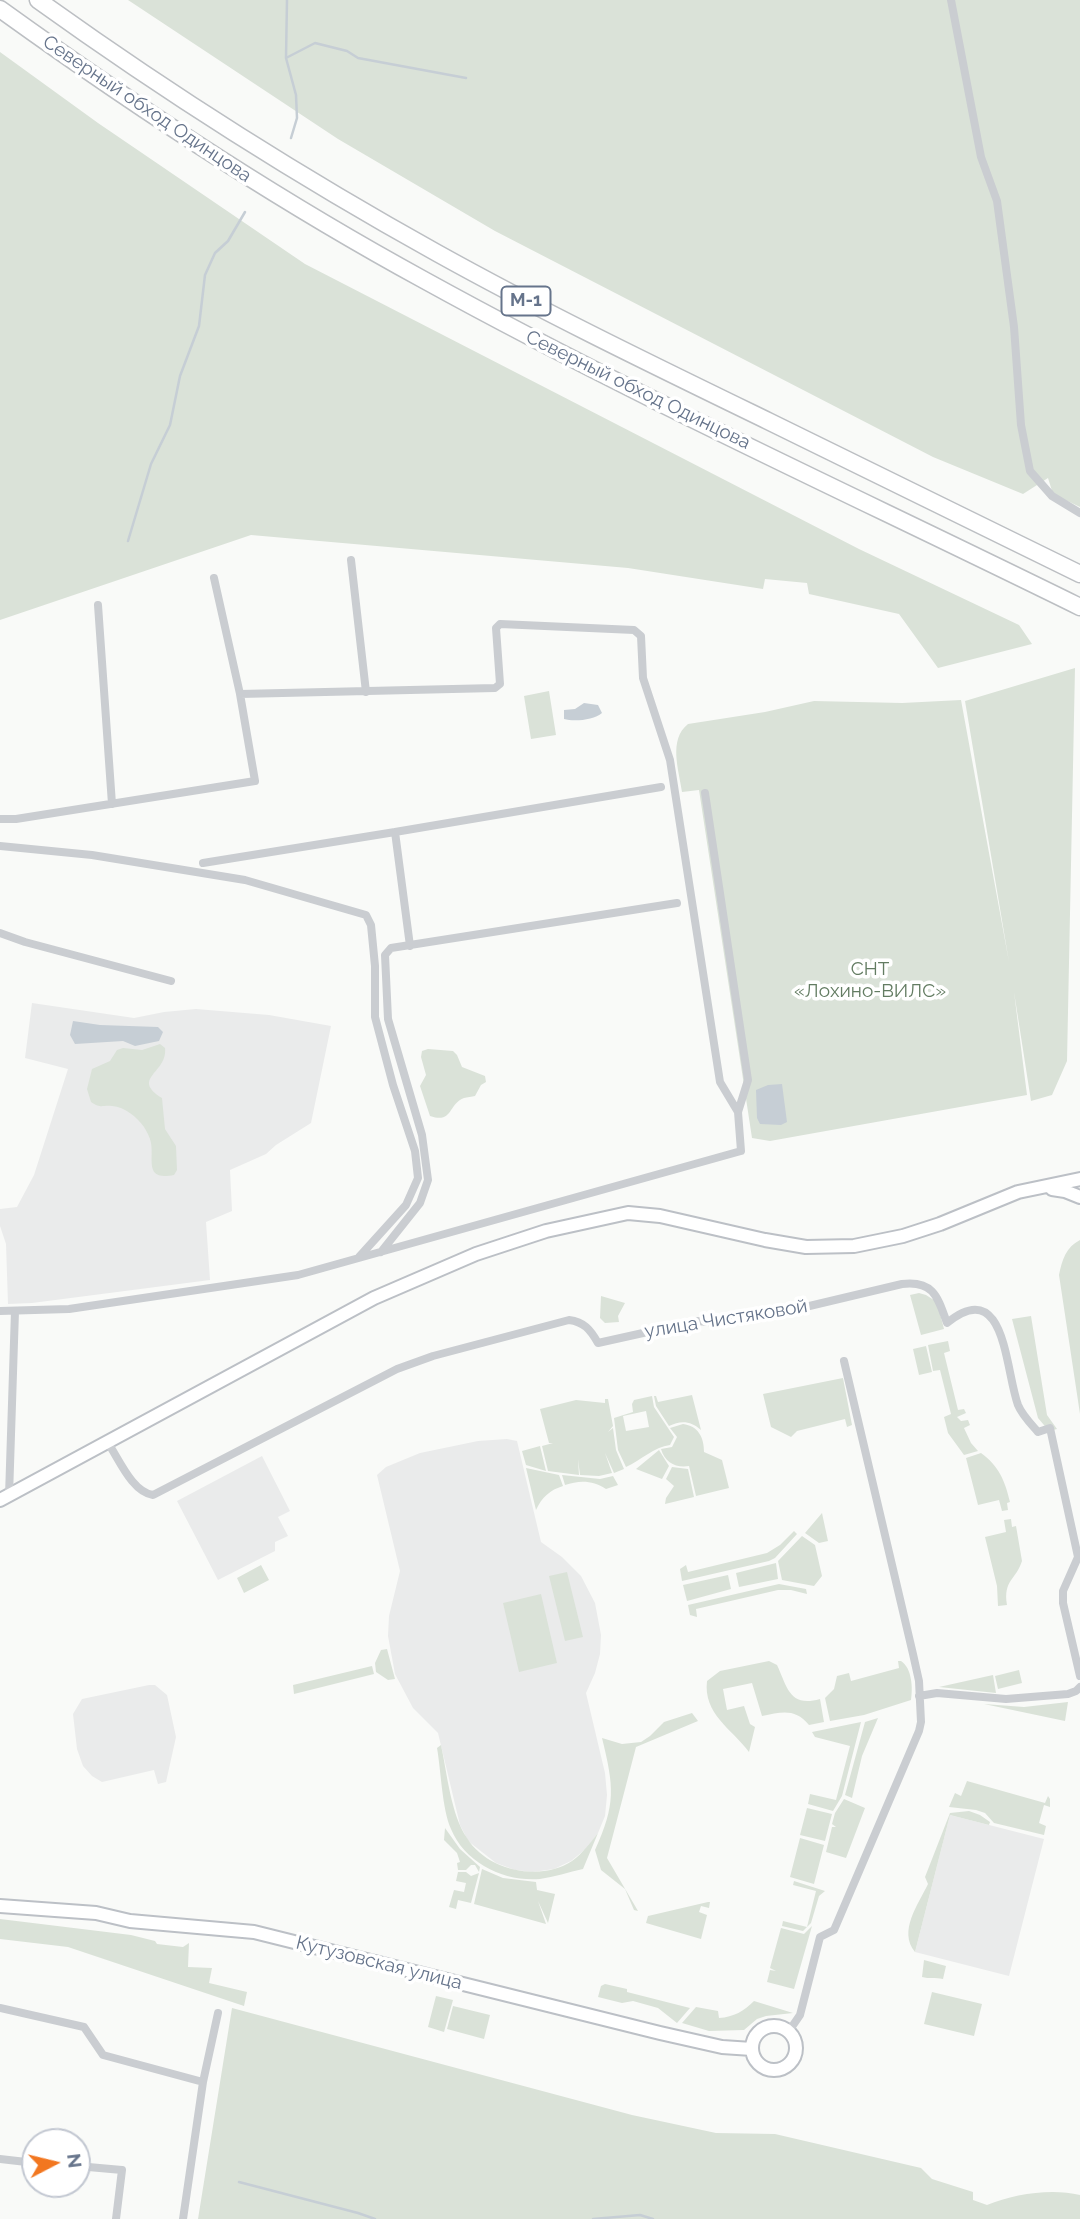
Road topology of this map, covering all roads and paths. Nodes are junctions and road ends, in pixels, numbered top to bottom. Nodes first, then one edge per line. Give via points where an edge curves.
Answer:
1 (38, 0) edge
2 (951, 0) edge
3 (0, 9) edge
4 (1080, 513) edge
5 (351, 560) dead end
6 (1080, 574) edge
7 (214, 578) dead end
8 (98, 605) dead end
9 (1080, 607) edge
10 (366, 692) junction
11 (240, 694) junction
12 (661, 787) dead end
13 (705, 793) dead end
14 (112, 804) junction
15 (0, 819) edge
16 (395, 832) junction
17 (0, 846) edge
18 (203, 863) dead end
19 (677, 903) dead end
20 (0, 933) edge
21 (410, 946) junction
22 (171, 981) dead end
23 (738, 1112) junction
24 (1080, 1179) edge
25 (1041, 1188) junction
26 (1080, 1197) edge
27 (381, 1252) junction
28 (357, 1259) junction
29 (0, 1311) edge
30 (15, 1311) junction
31 (844, 1361) dead end
32 (108, 1443) junction
33 (4, 1498) edge
34 (1080, 1676) edge
35 (1080, 1687) edge
36 (919, 1696) junction
37 (0, 1906) edge
38 (0, 2008) edge
39 (218, 2013) dead end
40 (789, 2031) junction
41 (752, 2049) junction
42 (203, 2082) junction
43 (0, 2160) edge
44 (21, 2162) edge
45 (91, 2167) edge
46 (116, 2219) edge
47 (183, 2219) edge

1 - 6 highway, Северный обход Одинцова / М-1 via 213,119 436,253
2 - 4 street via 981,157 997,201 1030,471 1052,496
3 - 9 highway, Северный обход Одинцова / М-1 via 197,144 422,279 588,366
5 - 10 street
7 - 11 street
8 - 14 street
10 - 11 street
10 - 23 street via 495,688 500,684 496,628 500,624 634,630 641,636 643,678 670,760 720,1082
11 - 14 street via 255,781
12 - 16 street
13 - 23 street via 748,1080
14 - 15 street
16 - 18 street
16 - 21 street
17 - 28 street via 92,855 245,880 366,915 375,966 375,1017 415,1151 418,1178 406,1205
19 - 21 street
20 - 22 street
21 - 27 street via 391,948 385,955 388,1019 422,1135 428,1180 420,1203
23 - 27 street via 741,1152
24 - 25 street
25 - 26 street
25 - 32 street via 1018,1192 916,1232 854,1246 806,1247 628,1213 546,1231 476,1254 374,1298
27 - 28 street
28 - 30 street via 298,1275 69,1309
29 - 30 street
30 - 33 street
31 - 36 street
32 - 33 street
32 - 34 street, улица Чистяковой via 136,1487 153,1495 397,1369 445,1353 569,1320 591,1330 598,1343 697,1321 719,1323 780,1313 919,1283 934,1293 947,1323 970,1310 984,1310 994,1319 1019,1407 1038,1432 1050,1429 1078,1556 1063,1591 1063,1603
35 - 36 street via 1068,1694 1006,1699 937,1693
36 - 40 street via 919,1731 834,1930 820,1937 800,2015
37 - 41 street, Кутузовская улица via 254,1933 660,2033
38 - 42 street via 84,2027 103,2055
39 - 42 street
40 - 41 street via 769,2026 754,2039
40 - 41 street via 796,2048 784,2067 768,2069
42 - 47 street
43 - 44 street
45 - 46 street via 122,2170

